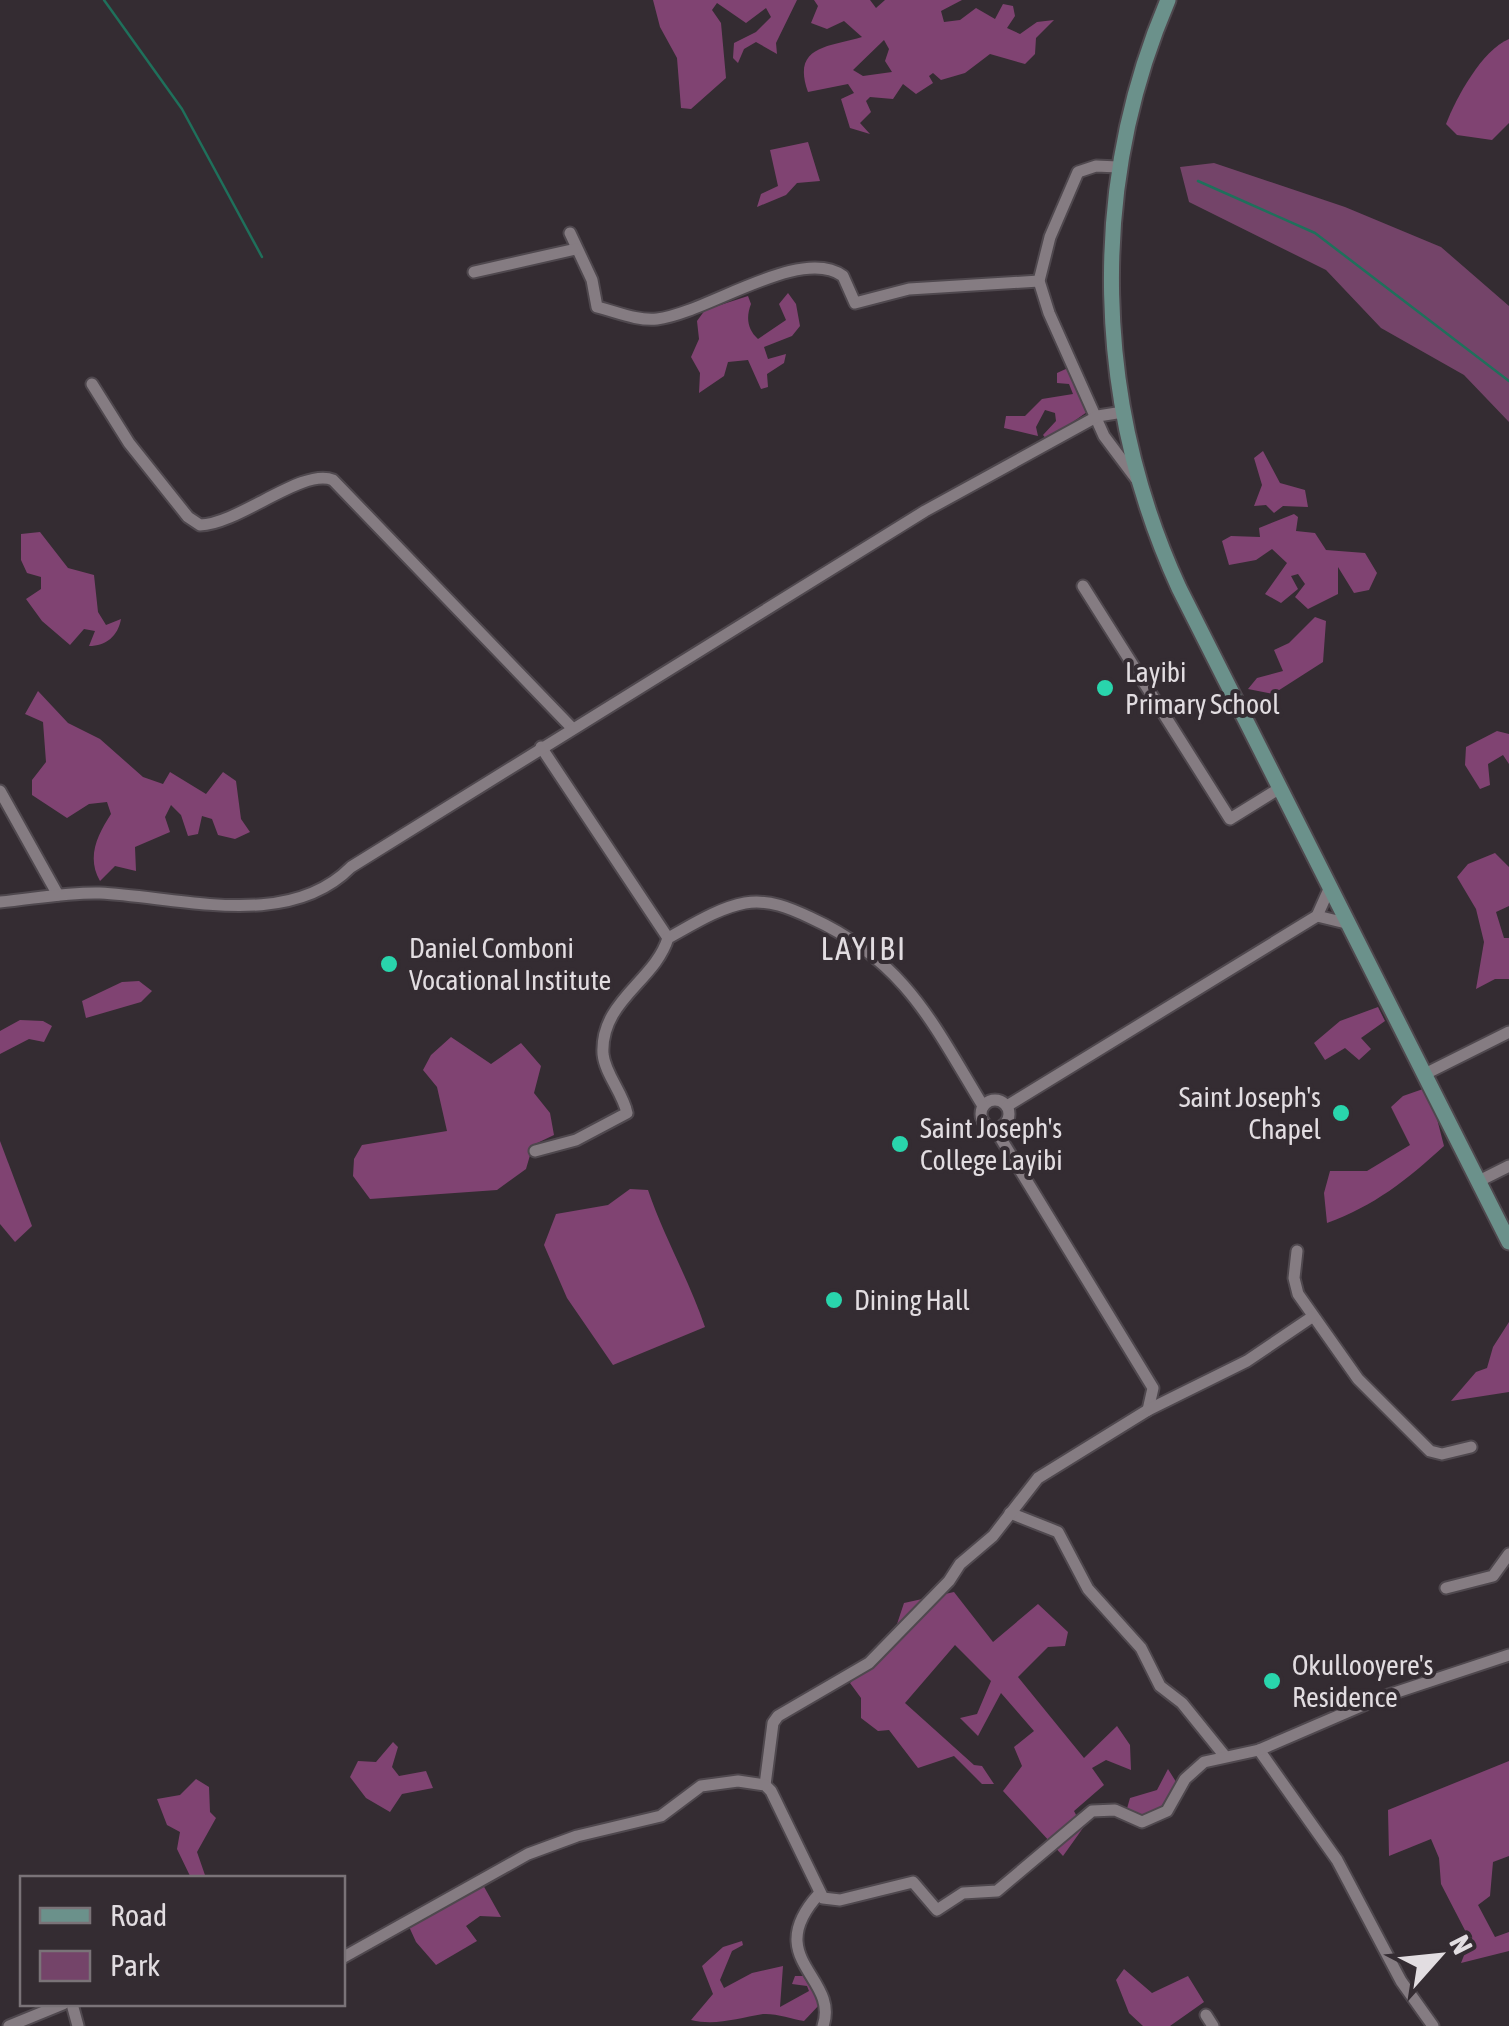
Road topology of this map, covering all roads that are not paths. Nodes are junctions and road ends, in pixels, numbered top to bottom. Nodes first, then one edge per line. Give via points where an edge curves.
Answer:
1 (1168, 0) edge
2 (1118, 168) junction
3 (570, 233) dead end
4 (576, 249) junction
5 (474, 272) dead end
6 (1039, 281) junction
7 (92, 384) dead end
8 (1123, 412) junction
9 (1098, 416) junction
10 (1140, 483) junction
11 (1083, 586) dead end
12 (572, 728) junction
13 (542, 747) junction
14 (1280, 788) junction
15 (0, 791) edge
16 (1330, 887) junction
17 (58, 895) junction
18 (0, 902) edge
19 (1317, 916) junction
20 (1350, 924) junction
21 (668, 938) junction
22 (1509, 1032) edge
23 (1425, 1074) junction
24 (983, 1106) junction
25 (1008, 1106) junction
26 (994, 1129) junction
27 (535, 1151) dead end
28 (1509, 1166) edge
29 (1479, 1181) junction
30 (1508, 1239) edge
31 (1297, 1251) dead end
32 (1312, 1317) junction
33 (1148, 1410) junction
34 (1471, 1447) dead end
35 (1010, 1513) junction
36 (1509, 1554) edge
37 (1446, 1588) dead end
38 (1509, 1656) edge
39 (1279, 1738) junction
40 (1259, 1750) junction
41 (1224, 1755) junction
42 (1272, 1763) junction
43 (765, 1785) junction
44 (819, 1894) junction
45 (345, 1956) edge
46 (58, 2006) edge
47 (8, 2026) edge
48 (823, 2026) edge
49 (1433, 2026) edge

1 - 2 street via 1141,73
2 - 6 street via 1078,172
2 - 8 street via 1112,291
3 - 4 street
4 - 5 street
4 - 6 street via 597,308 646,320 812,266 843,276 855,303 909,289
6 - 9 street
7 - 12 street via 129,443 200,525 316,477 333,480
8 - 9 street
8 - 10 street
9 - 10 street via 1112,450
9 - 12 street via 925,511
10 - 14 street via 1160,548
11 - 14 street via 1230,819
12 - 13 street
13 - 17 street via 320,889 253,906
13 - 21 street
14 - 16 street
15 - 17 street
16 - 19 street
16 - 20 street
17 - 18 street
19 - 20 street
19 - 25 street
20 - 23 street
21 - 24 street via 728,908 756,902 784,906 836,930 906,983
21 - 27 street via 664,953 618,1005 606,1035 604,1058 626,1113 576,1140
22 - 23 street
23 - 29 street
24 - 25 street via 990,1100
24 - 26 street via 982,1122
25 - 26 street via 1006,1124
26 - 33 street via 1153,1388
28 - 29 street
29 - 30 street
31 - 32 street via 1294,1278
32 - 33 street via 1215,1380
32 - 34 street via 1358,1379 1430,1451
33 - 35 street via 1038,1478
35 - 41 street via 1058,1532 1088,1589 1141,1648 1160,1686
35 - 43 street via 856,1674 778,1716
36 - 37 street via 1493,1576
38 - 39 street
39 - 40 street
39 - 42 street
40 - 41 street
40 - 42 street
41 - 44 street via 1194,1768 1159,1817 1142,1822 1115,1810 1092,1812 997,1892 964,1893 937,1910 914,1882 840,1900
42 - 49 street
43 - 44 street
43 - 45 street via 701,1786 661,1816 528,1854
44 - 48 street via 798,1924 797,1938 799,1958 823,2000
46 - 47 street

